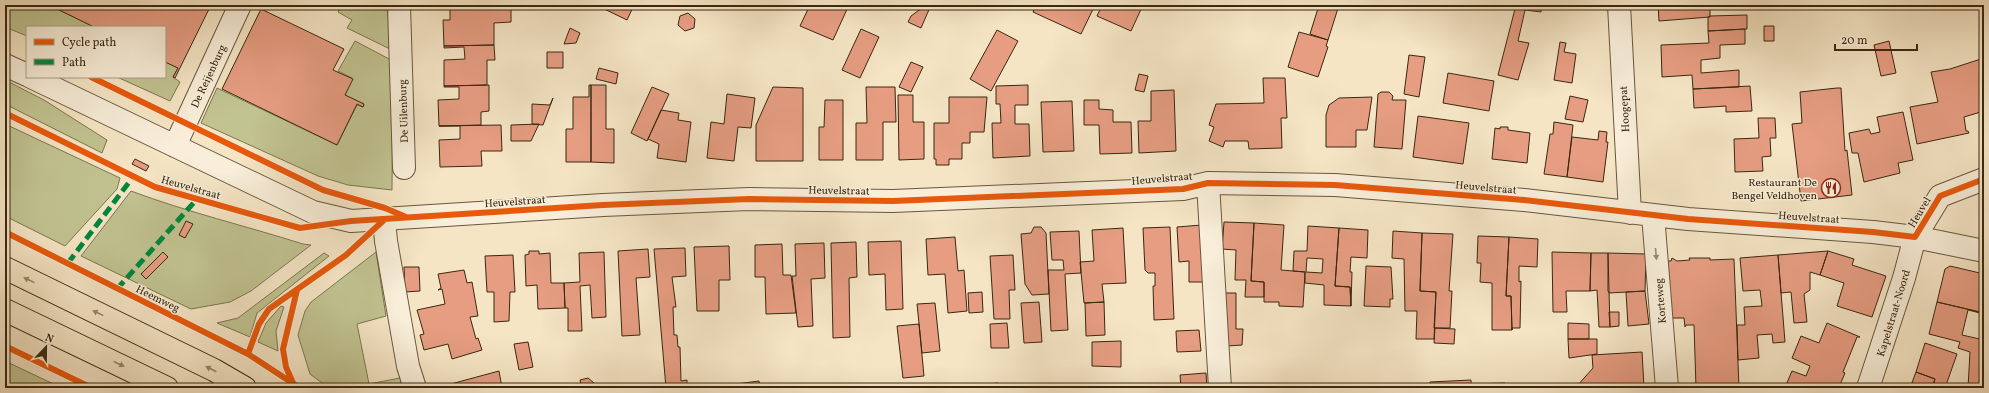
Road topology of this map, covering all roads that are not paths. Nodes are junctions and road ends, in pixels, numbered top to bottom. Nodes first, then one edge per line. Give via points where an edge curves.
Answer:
1 (240, 5) edge
2 (399, 5) edge
3 (1619, 5) edge
4 (5, 65) edge
5 (26, 75) edge
6 (33, 78) edge
7 (175, 146) junction
8 (404, 168) dead end
9 (1984, 179) edge
10 (1208, 183) junction
11 (1630, 213) junction
12 (1653, 215) junction
13 (384, 220) junction
14 (1915, 237) junction
15 (1984, 251) edge
16 (5, 268) edge
17 (5, 310) edge
18 (167, 388) edge
19 (245, 388) edge
20 (415, 388) edge
21 (1220, 388) edge
22 (1668, 388) edge
23 (1868, 388) edge

1 - 7 street, De Reijenburg
2 - 8 street, De Uilenburg
3 - 11 street, Hoogepat
4 - 5 street
6 - 7 street, Heuvelstraat
7 - 13 street, Heuvelstraat via 314,212 351,221
9 - 14 street, Heuvel via 1940,196
10 - 11 street, Heuvelstraat via 1335,185 1524,200
10 - 13 street, Heuvelstraat via 1183,189 893,201 749,199 603,205
10 - 21 street, Heuvelstraat
11 - 12 street, Heuvelstraat
12 - 14 street, Heuvelstraat
12 -> 22 street, Korteweg
13 - 20 street via 408,366
14 - 15 street, Heuvelstraat
14 - 23 street, Kapelstraat-Noord
19 -> 16 main road via 214,370
17 -> 18 main road

